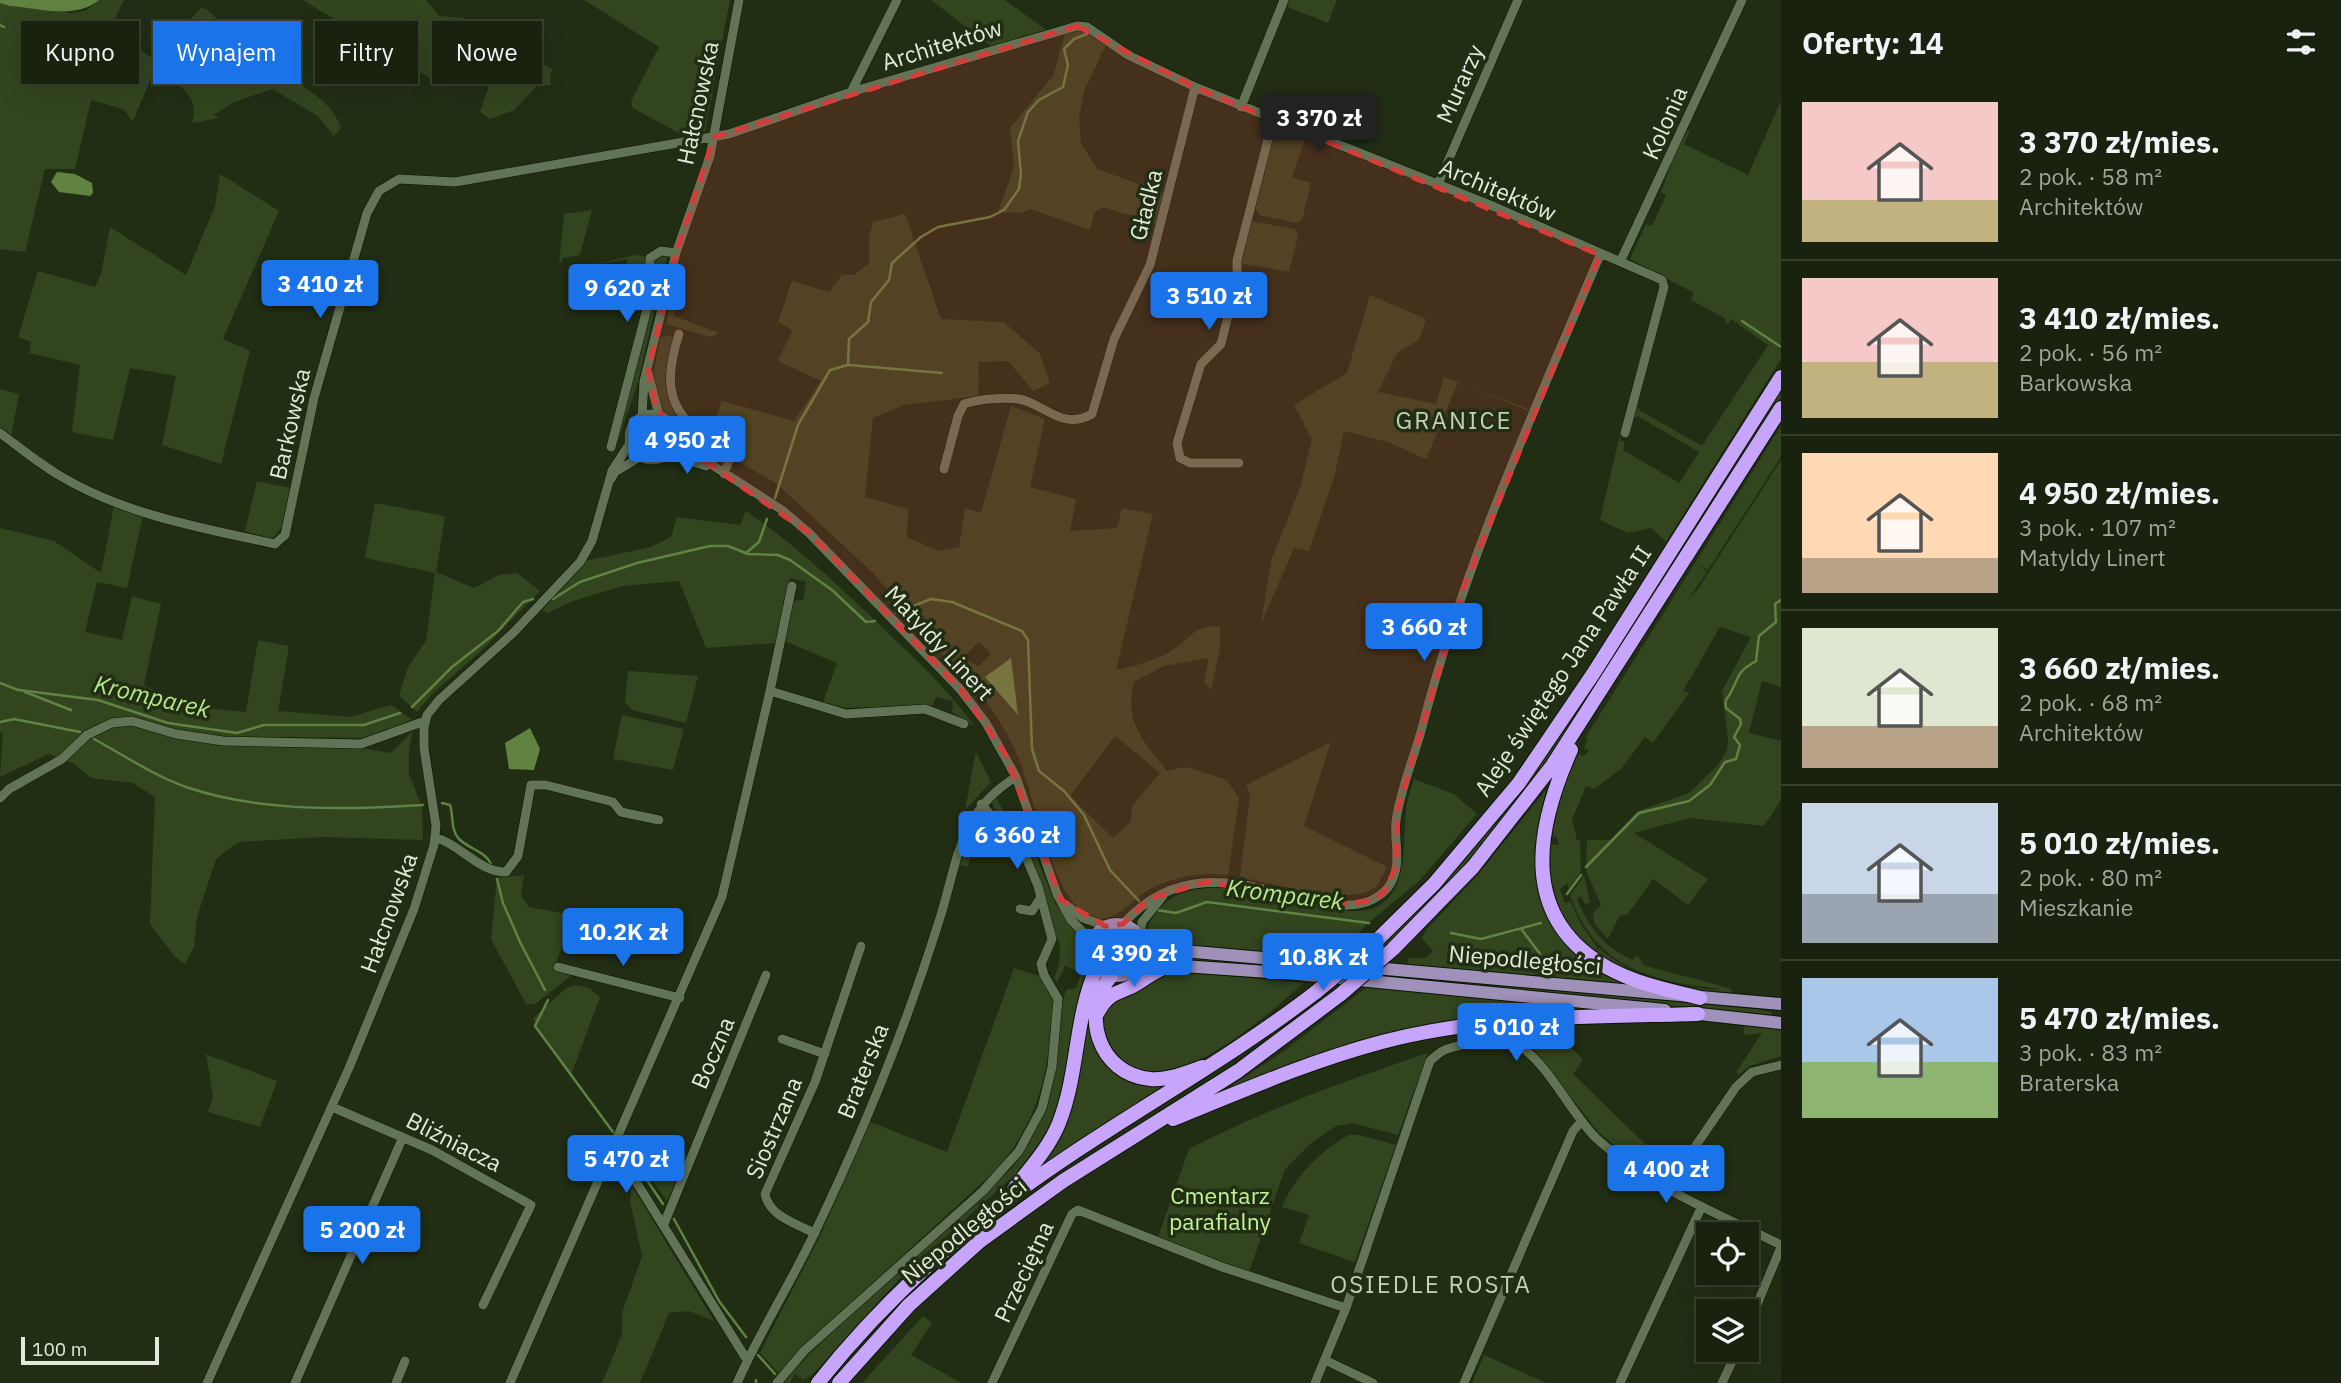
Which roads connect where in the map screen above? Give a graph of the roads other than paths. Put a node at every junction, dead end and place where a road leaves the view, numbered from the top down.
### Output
1 (739, 0) edge
2 (897, 0) edge
3 (1284, 0) edge
4 (1518, 0) edge
5 (1742, 0) edge
6 (1195, 87) junction
7 (851, 92) junction
8 (1241, 107) junction
9 (1273, 120) junction
10 (714, 136) junction
11 (1438, 184) junction
12 (676, 253) junction
13 (1600, 255) junction
14 (1621, 260) junction
15 (679, 334) dead end
16 (648, 370) junction
17 (1781, 377) edge
18 (1781, 408) edge
19 (659, 415) junction
20 (642, 417) junction
21 (0, 433) edge
22 (1625, 433) dead end
23 (675, 441) junction
24 (630, 443) junction
25 (611, 447) dead end
26 (668, 454) junction
27 (640, 457) junction
28 (1239, 463) dead end
29 (715, 469) junction
30 (944, 470) dead end
31 (724, 474) junction
32 (605, 489) junction
33 (792, 586) dead end
34 (770, 691) junction
35 (1593, 704) junction
36 (425, 721) junction
37 (964, 724) dead end
38 (1016, 776) junction
39 (0, 799) edge
40 (981, 804) junction
41 (659, 820) dead end
42 (1000, 824) junction
43 (435, 837) junction
44 (1006, 840) dead end
45 (1166, 892) junction
46 (1041, 897) junction
47 (1061, 900) junction
48 (1020, 909) dead end
49 (1123, 925) junction
50 (1105, 926) junction
51 (1141, 939) junction
52 (1092, 941) junction
53 (861, 946) dead end
54 (1140, 963) junction
55 (1173, 964) junction
56 (558, 967) dead end
57 (1097, 967) junction
58 (766, 975) dead end
59 (1111, 976) junction
60 (680, 998) junction
61 (1700, 998) junction
62 (1781, 1004) edge
63 (1698, 1014) junction
64 (1095, 1016) junction
65 (1781, 1023) edge
66 (782, 1039) dead end
67 (825, 1054) junction
68 (1221, 1062) junction
69 (1780, 1064) edge
70 (331, 1107) junction
71 (1581, 1122) junction
72 (1136, 1134) junction
73 (403, 1137) junction
74 (615, 1148) junction
75 (1667, 1189) junction
76 (1005, 1202) junction
77 (1701, 1208) junction
78 (663, 1224) junction
79 (815, 1233) junction
80 (1781, 1246) edge
81 (1759, 1299) edge
82 (483, 1306) dead end
83 (1346, 1308) junction
84 (747, 1360) junction
85 (1327, 1361) junction
86 (405, 1362) dead end
87 (1732, 1362) edge
88 (207, 1383) edge
89 (295, 1383) edge
90 (396, 1383) edge
91 (510, 1383) edge
92 (737, 1383) edge
93 (777, 1383) edge
94 (818, 1383) edge
95 (839, 1383) edge
96 (992, 1383) edge
97 (1315, 1383) edge
98 (1373, 1383) edge
99 (1464, 1383) edge
100 (1620, 1383) edge
101 (1722, 1383) edge

1 - 10 street, Hałcnowska
2 - 7 street
3 - 8 street
4 - 11 street, Murarzy
5 - 14 street, Kolonia
6 - 7 street, Architektów
6 - 8 street, Architektów
6 - 30 street, Gładka
7 - 10 street, Architektów
8 - 9 street, Architektów
9 - 11 street, Architektów
9 - 28 street
10 - 12 street, Hałcnowska
10 - 21 street, Barkowska
11 - 13 street, Architektów
12 - 16 street, Hałcnowska
12 - 25 street
13 - 14 street, Architektów
13 - 45 street
14 - 22 street, Architektów
15 - 31 street
16 - 19 street, Hałcnowska
16 - 20 street, Hałcnowska
17 - 68 highway, Aleje świętego Jana Pawła II, bridge
18 - 35 highway, Aleje świętego Jana Pawła II
19 - 20 street
19 - 23 street
20 - 24 street
23 - 26 street
23 - 29 street, Matyldy Linert
24 - 27 street
24 - 32 street
26 - 27 street
26 - 29 street, Matyldy Linert
27 - 32 street
29 - 31 street, Matyldy Linert
31 - 38 street, Matyldy Linert
32 - 36 street
33 - 34 street
34 - 37 street
34 - 60 street
35 - 61 highway
35 - 72 highway, Aleje świętego Jana Pawła II, bridge
36 - 39 street
36 - 43 street, Hałcnowska
38 - 40 street, Braterska
38 - 47 street, Matyldy Linert
40 - 42 street
40 - 79 street, Braterska
41 - 43 street
42 - 44 street
42 - 46 street
43 - 70 street, Hałcnowska
45 - 49 street
45 - 51 street
46 - 48 street
46 - 93 street
47 - 50 street
47 - 52 street, Matyldy Linert
49 - 50 main road
49 - 51 main road
50 - 52 main road
51 - 54 main road
51 - 61 main road, Niepodległości
52 - 57 main road
53 - 67 street, Siostrzana
54 - 55 main road, Niepodległości
54 - 59 main road
55 - 63 main road, Niepodległości
55 - 64 highway
56 - 60 street
57 - 59 main road
57 - 76 highway
58 - 78 street, Boczna
59 - 64 highway
60 - 74 street
61 - 62 main road, Niepodległości
63 - 65 main road, Niepodległości
63 - 72 highway
64 - 68 highway
66 - 67 street, Siostrzana
67 - 79 street, Siostrzana
68 - 76 highway, Aleje świętego Jana Pawła II
69 - 75 street
70 - 73 street, Bliźniacza
70 - 88 street, Hałcnowska
71 - 75 street
71 - 83 street
71 - 99 street
72 - 95 highway, Niepodległości
73 - 82 street, Bliźniacza
73 - 89 street
74 - 78 street
74 - 91 street
75 - 77 street
76 - 94 highway, Niepodległości
77 - 80 street
77 - 100 street
78 - 84 street
79 - 84 street, Braterska
80 - 81 street
83 - 85 street
83 - 96 street, Przeciętna
84 - 92 street, Braterska
85 - 97 street
85 - 98 street
86 - 90 street
87 - 101 street

